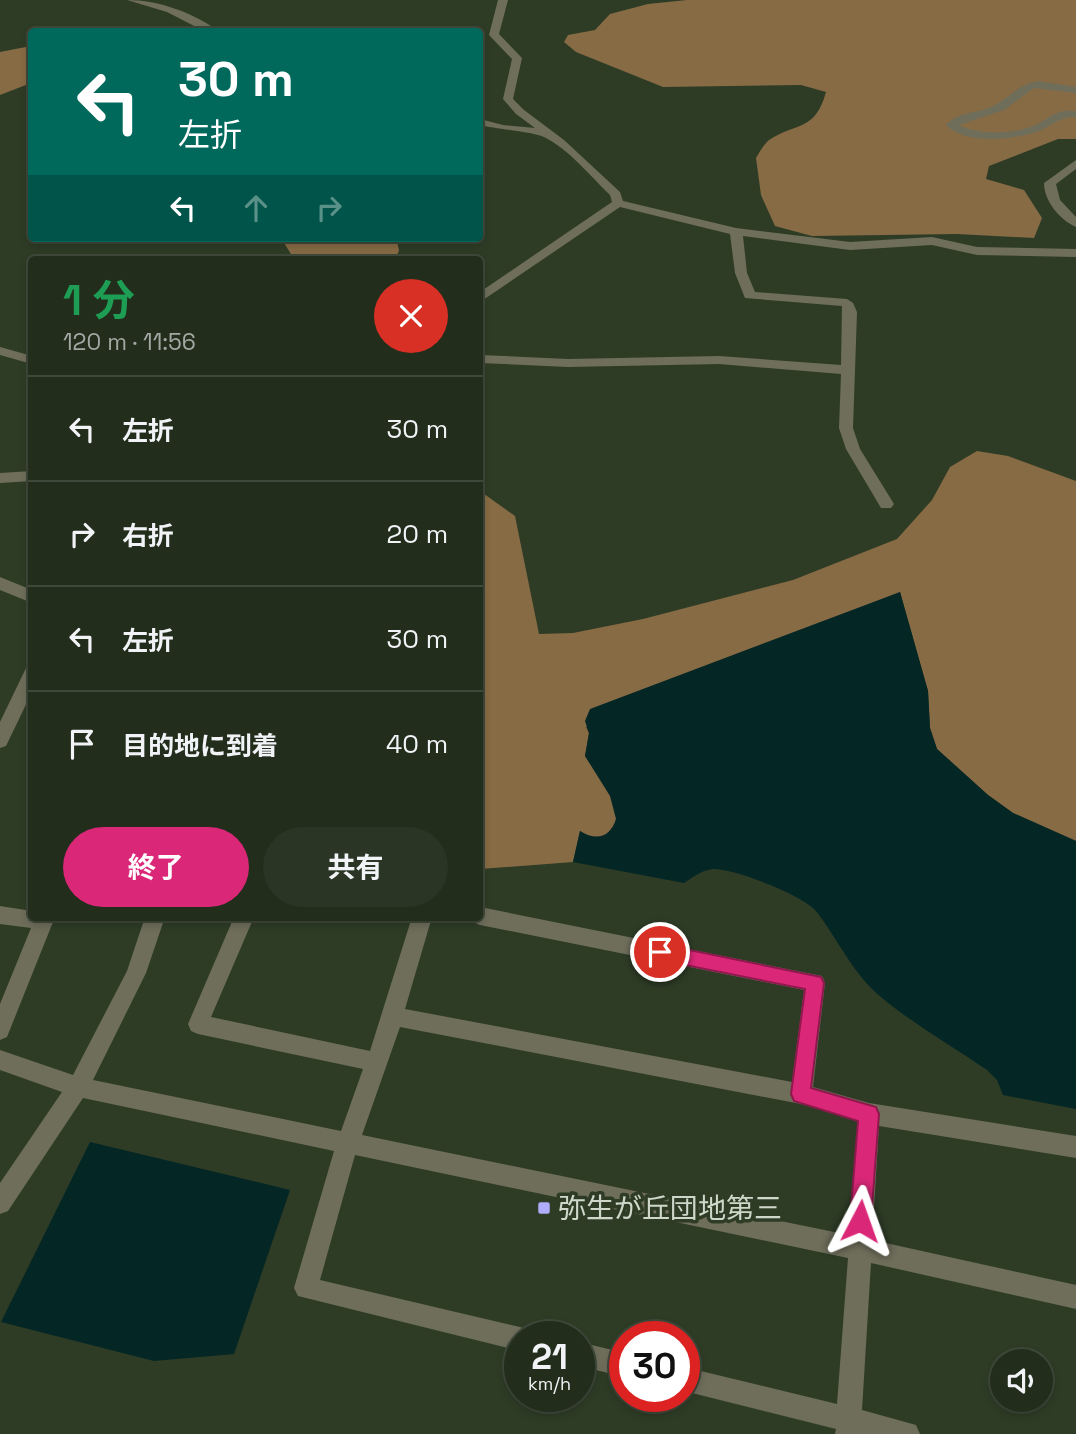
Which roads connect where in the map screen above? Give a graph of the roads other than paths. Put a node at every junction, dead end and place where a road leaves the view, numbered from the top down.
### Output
1 (132, 0) edge
2 (503, 0) edge
3 (207, 28) edge
4 (1076, 90) edge
5 (1076, 114) edge
6 (483, 123) edge
7 (545, 132) junction
8 (1076, 163) edge
9 (618, 203) junction
10 (1076, 223) edge
11 (736, 232) junction
12 (1076, 253) edge
13 (483, 296) edge
14 (0, 351) edge
15 (28, 359) edge
16 (483, 359) edge
17 (846, 370) junction
18 (28, 476) edge
19 (0, 478) edge
20 (886, 504) dead end
21 (0, 583) edge
22 (28, 595) edge
23 (28, 682) edge
24 (0, 741) edge
25 (0, 915) edge
26 (483, 917) edge
27 (28, 918) edge
28 (43, 921) edge
29 (154, 921) edge
30 (242, 921) edge
31 (421, 921) edge
32 (393, 1016) junction
33 (0, 1030) edge
34 (0, 1060) edge
35 (376, 1062) junction
36 (78, 1087) junction
37 (801, 1094) junction
38 (869, 1114) junction
39 (348, 1142) junction
40 (1076, 1147) edge
41 (0, 1203) edge
42 (858, 1248) junction
43 (1076, 1297) edge
44 (504, 1335) edge
45 (700, 1384) edge
46 (848, 1426) edge
47 (907, 1434) edge

1 - 3 street
2 - 7 street
4 - 5 street
6 - 7 street
7 - 9 street
8 - 10 street
9 - 11 street
9 - 13 street
11 - 12 street
11 - 17 street
14 - 15 street
16 - 17 street
17 - 20 street
18 - 19 street
21 - 22 street
23 - 24 street
25 - 27 street
26 - 37 street
28 - 33 street
29 - 36 street
30 - 35 street
31 - 32 street
32 - 35 street
32 - 37 street
34 - 36 street
35 - 39 street
36 - 39 street
36 - 41 street
37 - 38 street
38 - 40 street
38 - 42 street
39 - 42 street
39 - 44 street
42 - 43 street
42 - 46 street
45 - 46 street
46 - 47 street

